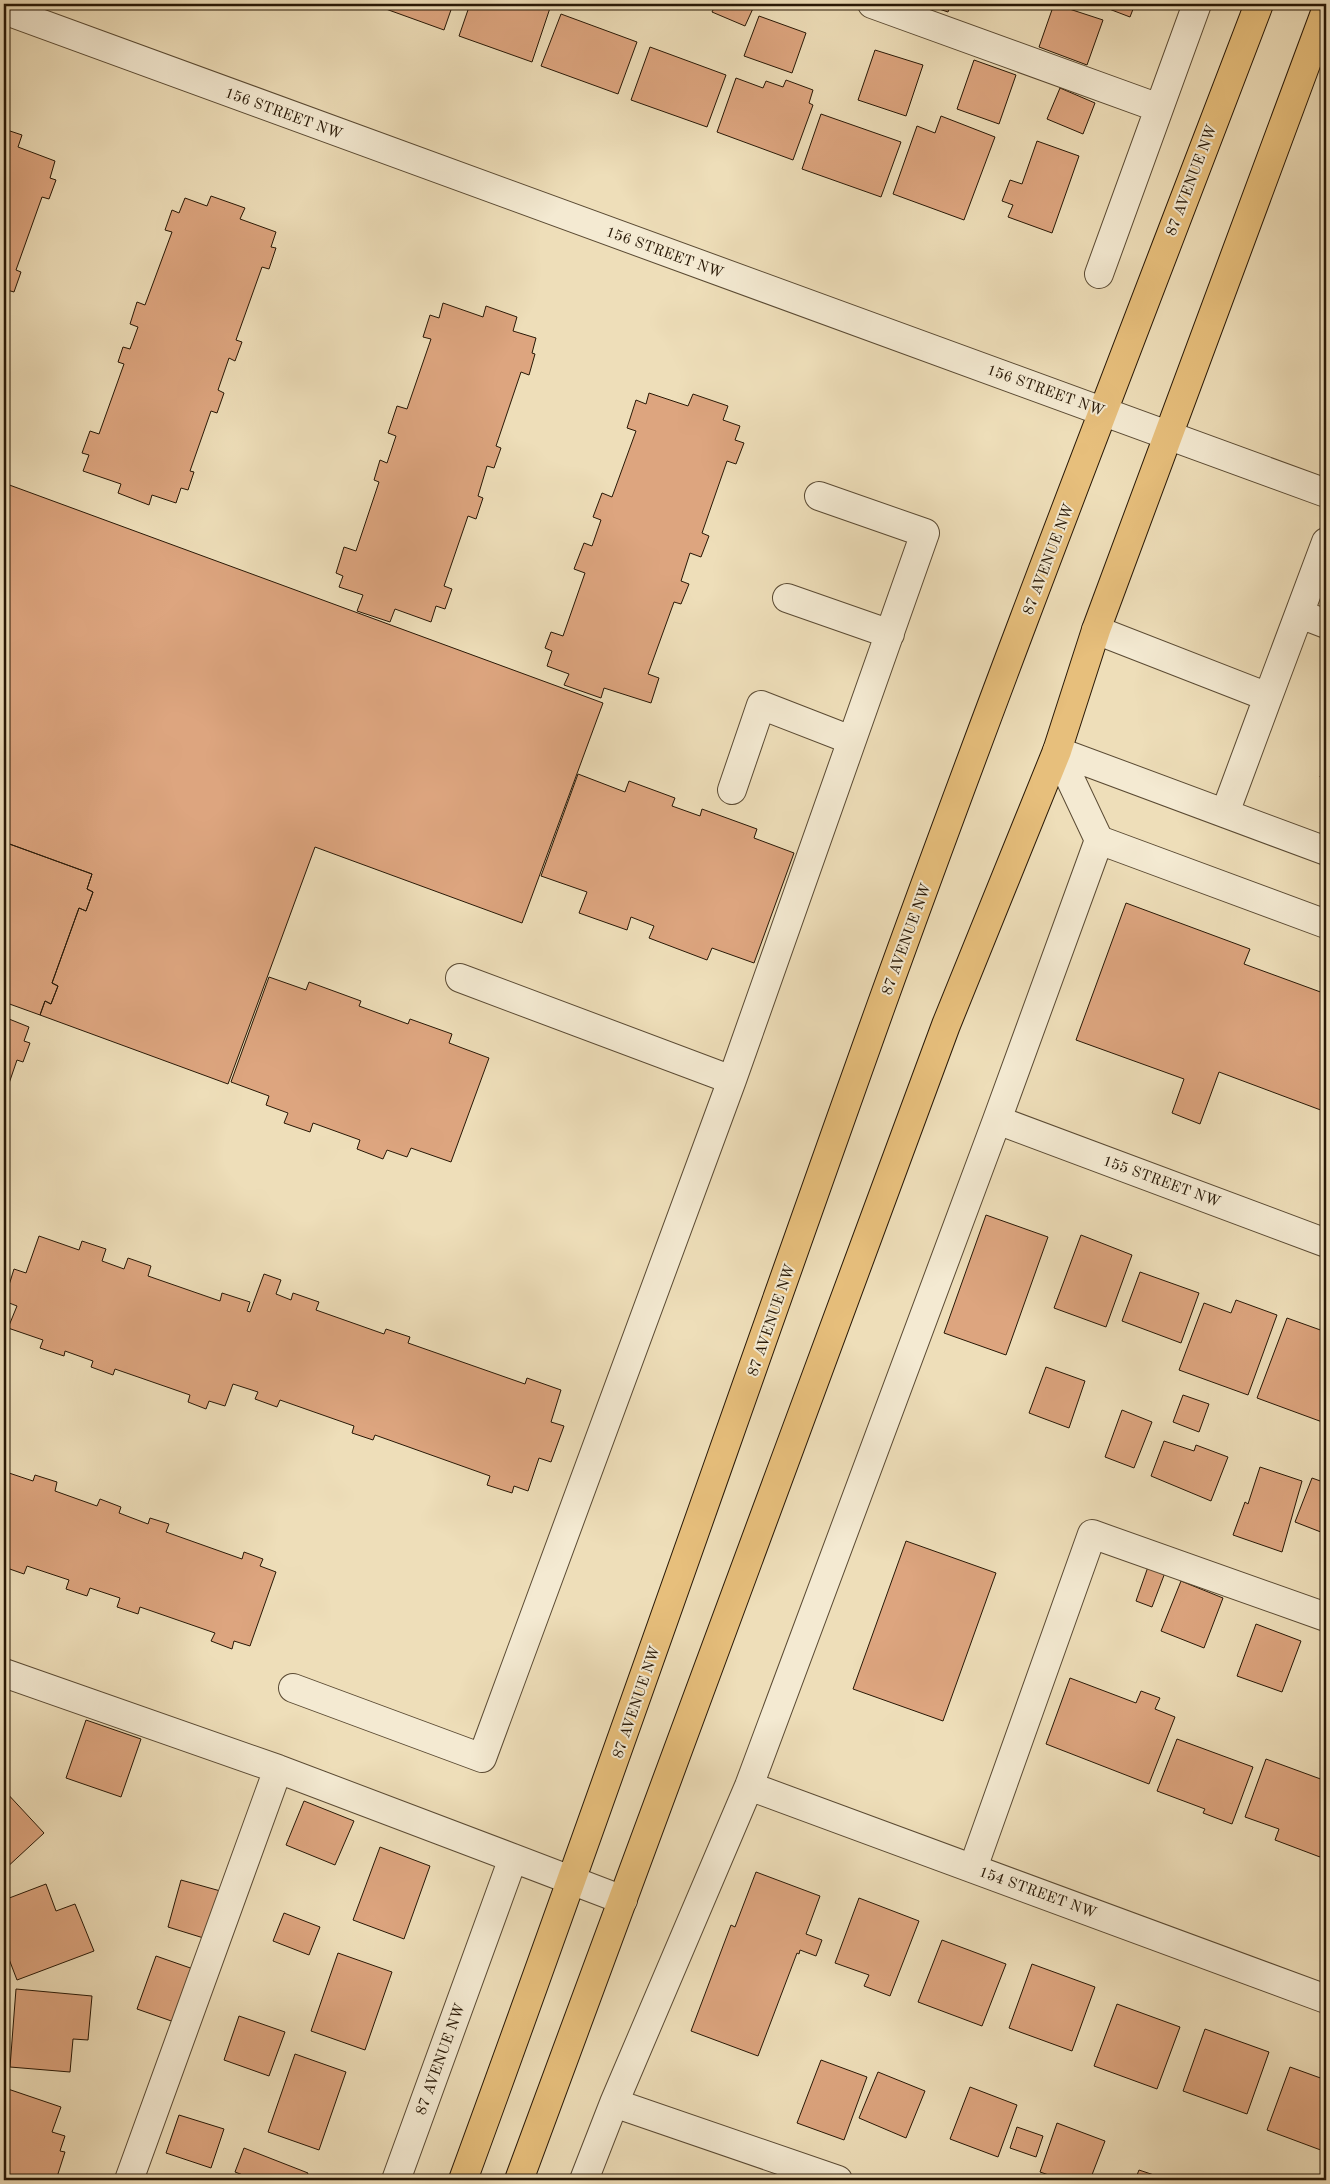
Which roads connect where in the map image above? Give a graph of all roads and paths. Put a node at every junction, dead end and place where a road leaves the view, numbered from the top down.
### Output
1 (872, 4) edge
2 (1197, 4) edge
3 (1259, 4) edge
4 (4, 10) edge
5 (1326, 10) edge
6 (1160, 108) junction
7 (1099, 274) dead end
8 (1104, 411) junction
9 (1168, 434) junction
10 (1326, 494) edge
11 (819, 496) dead end
12 (1326, 542) edge
13 (787, 598) dead end
14 (1300, 614) junction
15 (1326, 624) edge
16 (1096, 630) junction
17 (890, 634) junction
18 (1268, 697) junction
19 (852, 740) junction
20 (1057, 751) junction
21 (732, 790) dead end
22 (1225, 813) junction
23 (1099, 840) junction
24 (1326, 851) edge
25 (1326, 924) edge
26 (460, 978) dead end
27 (732, 1080) junction
28 (997, 1120) junction
29 (1326, 1243) edge
30 (1326, 1617) edge
31 (4, 1673) edge
32 (293, 1688) dead end
33 (278, 1769) junction
34 (749, 1786) junction
35 (513, 1858) junction
36 (973, 1868) junction
37 (573, 1881) junction
38 (623, 1900) junction
39 (1326, 1999) edge
40 (614, 2104) junction
41 (129, 2180) edge
42 (396, 2180) edge
43 (463, 2180) edge
44 (519, 2180) edge
45 (584, 2180) edge
46 (838, 2180) edge

1 - 6 street
2 - 6 street
3 - 8 main road, 87 AVENUE NW
4 - 8 street, 156 STREET NW
5 - 9 main road
6 - 7 street
8 - 9 street, 156 STREET NW
8 - 37 main road, 87 AVENUE NW
9 - 10 street, 156 STREET NW
9 - 16 main road
11 - 17 street
12 - 14 street
13 - 17 street
14 - 15 street
14 - 18 street
16 - 18 street
16 - 20 main road
17 - 19 street
18 - 22 street
19 - 21 street
19 - 27 street
20 - 22 street
20 - 23 street
20 - 38 main road
22 - 24 street
23 - 25 street
23 - 28 street
26 - 27 street
27 - 32 street
28 - 29 street, 155 STREET NW
28 - 34 street
30 - 36 street
31 - 33 street
33 - 35 street
33 - 41 street
34 - 36 street, 154 STREET NW
34 - 40 street
35 - 37 street
35 - 42 street, 87 AVENUE NW
36 - 39 street, 154 STREET NW
37 - 38 street
37 - 43 main road, 87 AVENUE NW
38 - 44 main road
40 - 45 street
40 - 46 street

